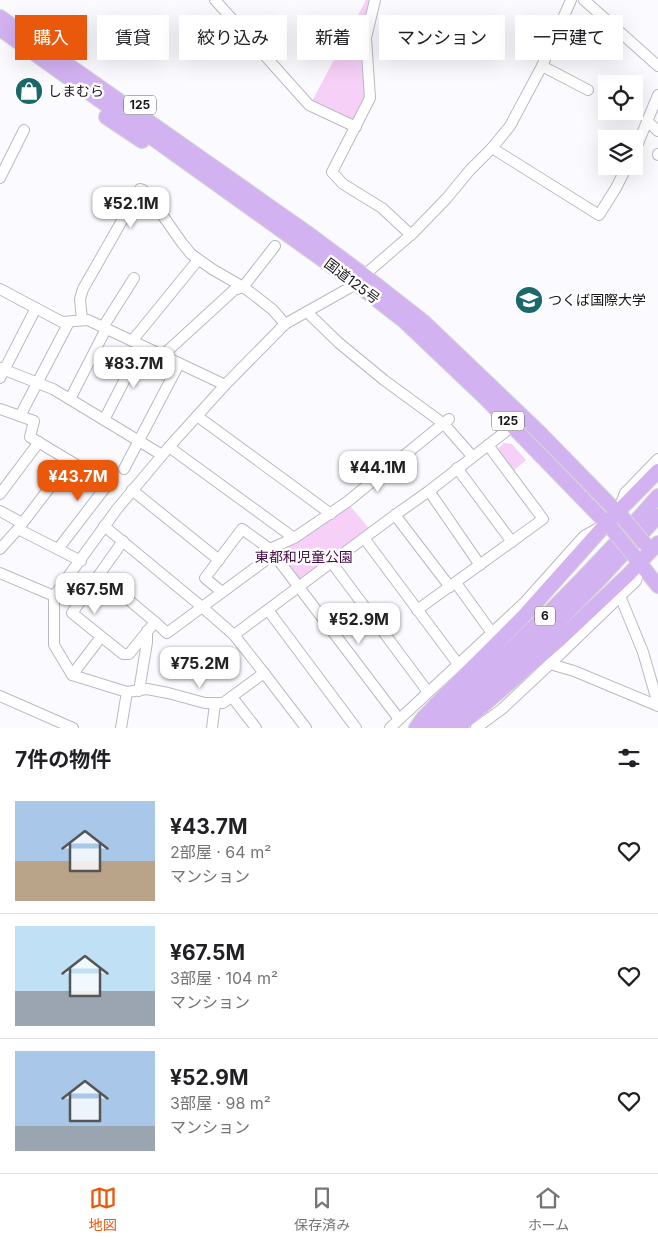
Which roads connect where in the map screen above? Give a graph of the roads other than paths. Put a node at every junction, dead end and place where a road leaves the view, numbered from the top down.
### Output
1 (215, 0) edge
2 (375, 0) edge
3 (571, 0) edge
4 (584, 0) edge
5 (0, 7) edge
6 (0, 17) edge
7 (0, 29) edge
8 (15, 32) edge
9 (15, 36) edge
10 (0, 39) edge
11 (51, 60) edge
12 (542, 66) junction
13 (658, 66) edge
14 (588, 90) dead end
15 (658, 95) edge
16 (647, 122) junction
17 (356, 127) junction
18 (24, 130) dead end
19 (658, 131) edge
20 (643, 132) edge
21 (492, 148) junction
22 (622, 175) edge
23 (0, 178) edge
24 (268, 214) junction
25 (411, 235) junction
26 (275, 246) dead end
27 (198, 260) junction
28 (134, 278) dead end
29 (360, 279) junction
30 (243, 287) junction
31 (1, 292) edge
32 (36, 308) junction
33 (307, 312) junction
34 (82, 320) junction
35 (69, 322) junction
36 (285, 324) junction
37 (104, 328) junction
38 (132, 341) junction
39 (142, 346) junction
40 (162, 356) junction
41 (179, 364) junction
42 (1, 372) edge
43 (38, 383) junction
44 (225, 385) junction
45 (70, 399) junction
46 (0, 409) edge
47 (522, 414) junction
48 (20, 416) junction
49 (197, 416) junction
50 (104, 420) junction
51 (447, 421) junction
52 (512, 425) junction
53 (139, 441) junction
54 (39, 442) junction
55 (488, 445) junction
56 (165, 451) junction
57 (472, 456) junction
58 (658, 459) edge
59 (70, 461) junction
60 (457, 468) junction
61 (124, 469) dead end
62 (658, 471) edge
63 (132, 490) junction
64 (429, 491) junction
65 (0, 494) edge
66 (658, 496) edge
67 (0, 511) edge
68 (331, 514) junction
69 (395, 515) junction
70 (621, 515) junction
71 (658, 516) edge
72 (20, 526) junction
73 (104, 526) junction
74 (610, 526) junction
75 (294, 538) junction
76 (364, 538) junction
77 (123, 541) junction
78 (512, 542) junction
79 (0, 549) edge
80 (58, 549) junction
81 (654, 549) edge
82 (272, 551) junction
83 (219, 560) junction
84 (638, 560) junction
85 (81, 561) junction
86 (332, 563) junction
87 (480, 565) junction
88 (0, 573) edge
89 (99, 575) junction
90 (453, 585) junction
91 (658, 586) edge
92 (299, 587) junction
93 (222, 592) junction
94 (54, 596) junction
95 (620, 596) junction
96 (202, 607) junction
97 (268, 610) junction
98 (417, 610) junction
99 (155, 622) junction
100 (147, 631) junction
101 (492, 633) junction
102 (234, 635) junction
103 (101, 637) junction
104 (458, 664) junction
105 (550, 664) junction
106 (264, 673) junction
107 (72, 675) junction
108 (139, 691) junction
109 (127, 692) junction
110 (428, 692) junction
111 (0, 696) edge
112 (232, 697) junction
113 (216, 704) junction
114 (658, 705) edge
115 (399, 719) junction
116 (73, 728) edge
117 (121, 728) edge
118 (212, 728) edge
119 (256, 728) edge
120 (306, 728) edge
121 (356, 728) edge
122 (390, 728) edge
123 (416, 728) edge
124 (425, 728) edge
125 (443, 728) edge
126 (457, 728) edge
127 (476, 728) edge

1 - 17 street
2 - 17 street
3 - 12 street
4 - 13 street
5 - 24 highway, 125
6 - 8 highway, 国道125号 / 125
7 - 9 highway, 国道125号 / 125
10 - 24 highway, 125
11 - 24 highway, 国道125号 / 125
12 - 14 street
12 - 21 street
15 - 16 street
16 - 19 street
16 - 20 street
17 - 25 street
18 - 23 street
21 - 22 street
21 - 25 street
24 - 29 highway, 国道125号 / 125
25 - 29 street
26 - 30 street
27 - 30 street
27 - 34 street
27 - 38 street
28 - 37 street
29 - 33 street
29 - 47 highway, 国道125号 / 125
29 - 52 highway, 国道125号 / 125
30 - 36 street
30 - 40 street
31 - 32 street
32 - 35 street
32 - 42 street
33 - 36 street
33 - 51 street
34 - 35 street
34 - 37 street
35 - 43 street
36 - 44 street
37 - 38 street
37 - 45 street
38 - 39 street
39 - 40 street
39 - 50 street
40 - 41 street
41 - 44 street
41 - 53 street
42 - 43 street
43 - 45 street
43 - 48 street
44 - 49 street
45 - 50 street
46 - 48 street
47 - 52 street
47 - 70 highway, 国道125号 / 125
48 - 54 street
49 - 56 street
49 - 68 street
50 - 53 street
51 - 57 street
51 - 68 street
52 - 55 street
52 - 74 highway, 国道125号 / 125
53 - 56 street
53 - 61 street
54 - 59 street
54 - 65 street
55 - 57 street
55 - 78 street
56 - 63 street
56 - 75 street
57 - 60 street
58 - 70 street
59 - 72 street
59 - 80 street
60 - 64 street
60 - 78 street
62 - 70 highway
63 - 73 street
63 - 83 street
64 - 69 street
64 - 87 street
66 - 124 highway, 6
67 - 72 street
68 - 75 street
69 - 76 street
69 - 90 street
70 - 74 highway
70 - 81 highway, 国道125号 / 125, bridge
71 - 125 highway, 6
72 - 79 street
72 - 80 street
73 - 77 street
73 - 85 street
74 - 84 highway, 国道125号 / 125, bridge
74 - 101 street
74 - 123 highway
75 - 82 street
76 - 86 street
76 - 98 street
77 - 89 street
77 - 96 street
78 - 87 street
80 - 85 street
81 - 84 highway
82 - 83 street
82 - 92 street
82 - 93 street
83 - 93 street
84 - 91 highway, 国道125号 / 125
84 - 95 street
84 - 126 highway
85 - 94 street
86 - 92 street
86 - 110 street
87 - 90 street
88 - 94 street
89 - 99 street
89 - 103 street
90 - 98 street
90 - 101 street
92 - 97 street
92 - 115 street
93 - 96 street
94 - 107 street
95 - 105 street
95 - 114 street
96 - 99 street
96 - 102 street
97 - 102 street
97 - 121 street
98 - 104 street
99 - 100 street
100 - 103 street
100 - 108 street
101 - 104 street
102 - 106 street
103 - 107 street
104 - 110 street
105 - 114 street
105 - 127 street
106 - 112 street
106 - 120 street
107 - 109 street
108 - 109 street
108 - 113 street
109 - 117 street
110 - 115 street
111 - 116 street
112 - 113 street
112 - 119 street
113 - 118 street
115 - 122 street

